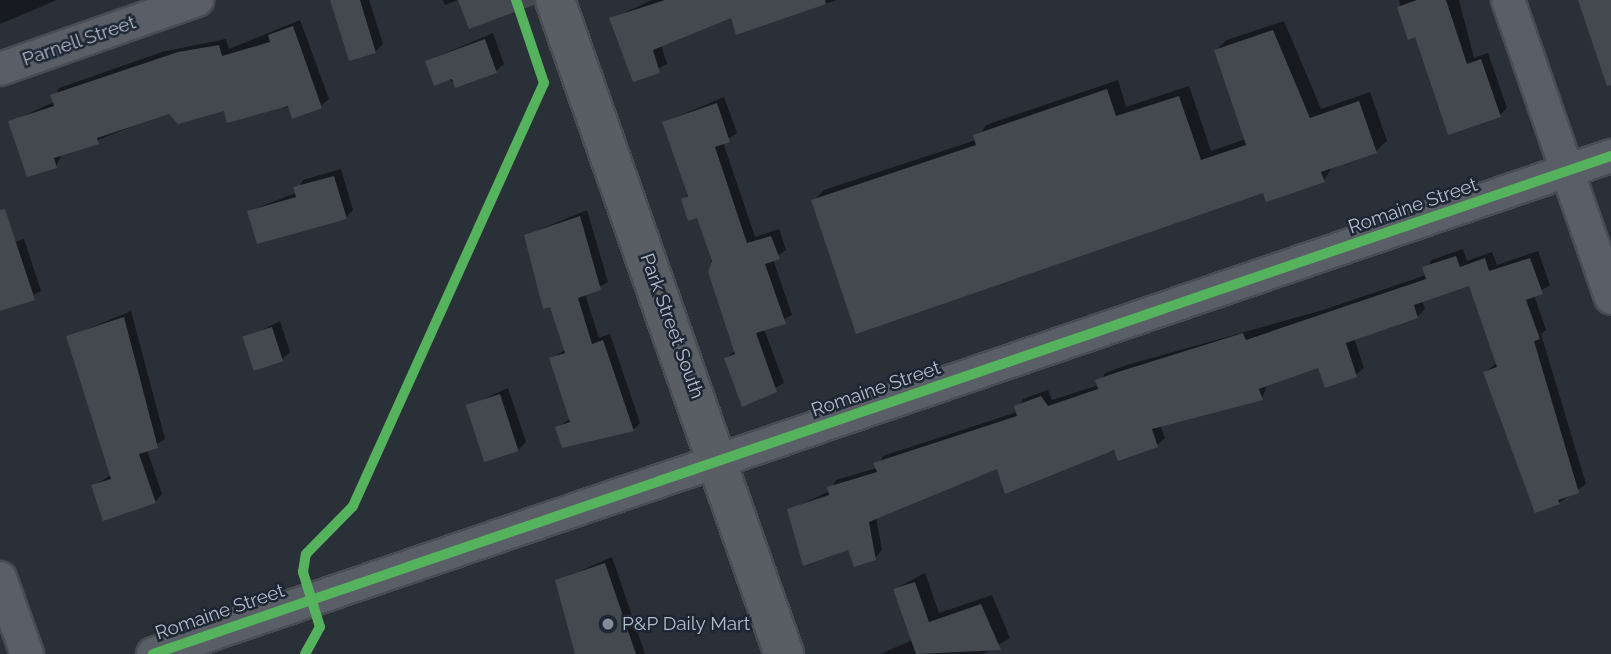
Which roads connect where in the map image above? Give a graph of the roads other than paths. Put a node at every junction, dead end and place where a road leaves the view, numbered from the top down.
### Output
1 (197, 0) edge
2 (555, 0) edge
3 (1508, 0) edge
4 (0, 69) edge
5 (1611, 156) edge
6 (1568, 172) junction
7 (1611, 298) edge
8 (720, 459) junction
9 (0, 578) edge
10 (27, 654) edge
11 (153, 654) edge
12 (785, 654) edge

1 - 4 street, Parnell Street
2 - 8 main road, Park Street South
3 - 6 street
5 - 6 street, Romaine Street
6 - 7 street
6 - 8 street, Romaine Street
8 - 11 street, Romaine Street
8 - 12 main road, Park Street South
9 - 10 street

